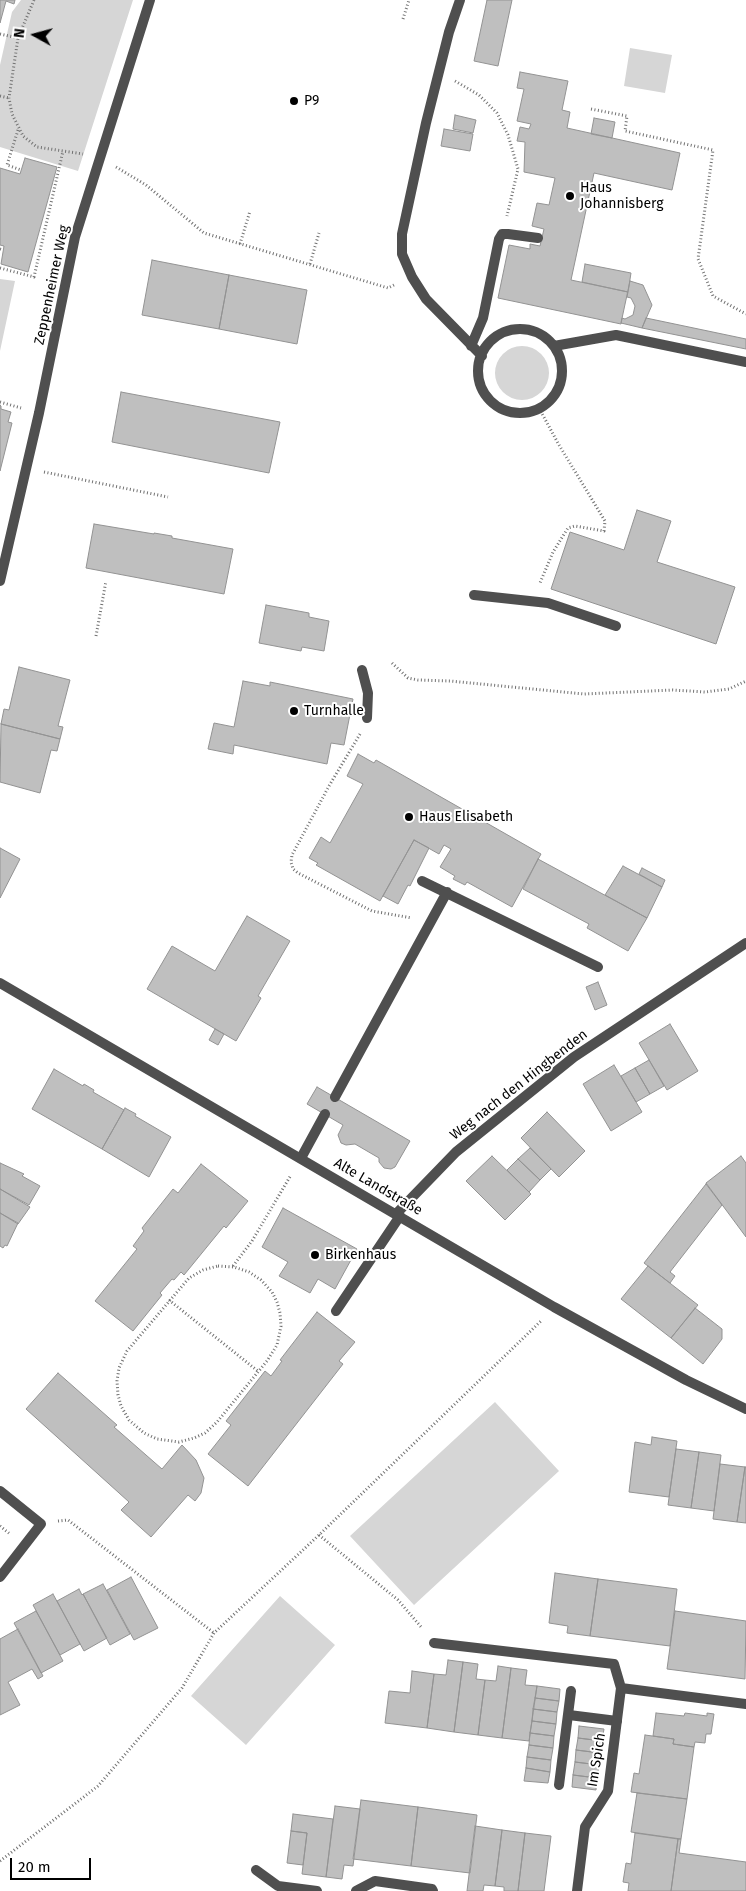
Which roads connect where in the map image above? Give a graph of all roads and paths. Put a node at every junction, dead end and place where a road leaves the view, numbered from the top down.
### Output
1 (34, 0) edge
2 (150, 0) edge
3 (409, 0) edge
4 (460, 0) edge
5 (403, 19) dead end
6 (0, 34) edge
7 (18, 38) junction
8 (438, 74) junction
9 (0, 96) edge
10 (9, 98) junction
11 (591, 109) dead end
12 (18, 129) junction
13 (63, 151) junction
14 (80, 153) dead end
15 (100, 157) junction
16 (21, 170) dead end
17 (250, 211) dead end
18 (319, 233) dead end
19 (502, 234) junction
20 (538, 238) dead end
21 (240, 244) junction
22 (310, 264) junction
23 (0, 268) edge
24 (412, 277) junction
25 (746, 314) edge
26 (470, 346) junction
27 (554, 346) junction
28 (482, 356) junction
29 (746, 362) edge
30 (0, 402) edge
31 (15, 407) dead end
32 (539, 408) junction
33 (26, 469) junction
34 (168, 497) dead end
35 (0, 581) edge
36 (106, 581) dead end
37 (474, 595) dead end
38 (532, 602) junction
39 (616, 626) dead end
40 (96, 636) dead end
41 (392, 663) dead end
42 (362, 670) dead end
43 (746, 681) edge
44 (367, 718) joint
45 (422, 881) dead end
46 (447, 892) junction
47 (428, 926) junction
48 (746, 942) edge
49 (598, 967) dead end
50 (0, 983) edge
51 (335, 1097) dead end
52 (325, 1114) dead end
53 (301, 1158) junction
54 (398, 1215) junction
55 (232, 1267) junction
56 (169, 1300) junction
57 (554, 1308) junction
58 (336, 1311) dead end
59 (259, 1372) junction
60 (746, 1409) edge
61 (0, 1491) edge
62 (41, 1524) junction
63 (318, 1535) junction
64 (0, 1576) edge
65 (214, 1633) junction
66 (434, 1642) joint
67 (621, 1688) junction
68 (572, 1691) dead end
69 (746, 1704) edge
70 (568, 1715) junction
71 (617, 1721) junction
72 (560, 1785) dead end
73 (0, 1861) edge
74 (256, 1870) dead end
75 (317, 1891) edge
76 (356, 1891) edge
77 (433, 1891) edge
78 (577, 1891) edge

1 - 7 path
2 - 15 street, Zeppenheimer Weg
3 - 5 path
4 - 8 street
6 - 7 path
7 - 10 path
8 - 19 path
8 - 24 street
9 - 10 path
10 - 12 path
11 - 25 path
12 - 13 path
12 - 16 path
13 - 14 path
13 - 23 path
15 - 21 path
15 - 33 street, Zeppenheimer Weg
17 - 21 path
18 - 22 path
19 - 20 street
19 - 26 street
21 - 22 path
22 - 24 path
24 - 26 street
26 - 28 street
27 - 28 street
27 - 29 street
27 - 32 street
28 - 32 street
30 - 31 path
32 - 38 path
33 - 34 path
33 - 35 street, Zeppenheimer Weg
36 - 40 path
37 - 38 street
38 - 39 street
41 - 43 path
42 - 44 street
44 - 47 path
45 - 46 street
46 - 47 street
46 - 49 street
47 - 51 street
48 - 54 street, Weg nach den Hingbenden
50 - 53 street, Alte Landstraße
52 - 53 street
53 - 54 street, Alte Landstraße
53 - 55 path
54 - 57 street, Alte Landstraße
54 - 58 street, Weg nach den Hingbenden
55 - 56 path
55 - 59 path
56 - 59 path
56 - 59 path
57 - 60 street, Alte Landstraße
57 - 63 path
61 - 62 street
62 - 64 street
62 - 65 path
63 - 65 path
63 - 66 path
65 - 73 path
66 - 67 street, Im Spich
67 - 69 street
67 - 71 street, Im Spich
68 - 70 street
70 - 71 street
70 - 72 street
71 - 78 street, Im Spich
74 - 75 street
76 - 77 street

